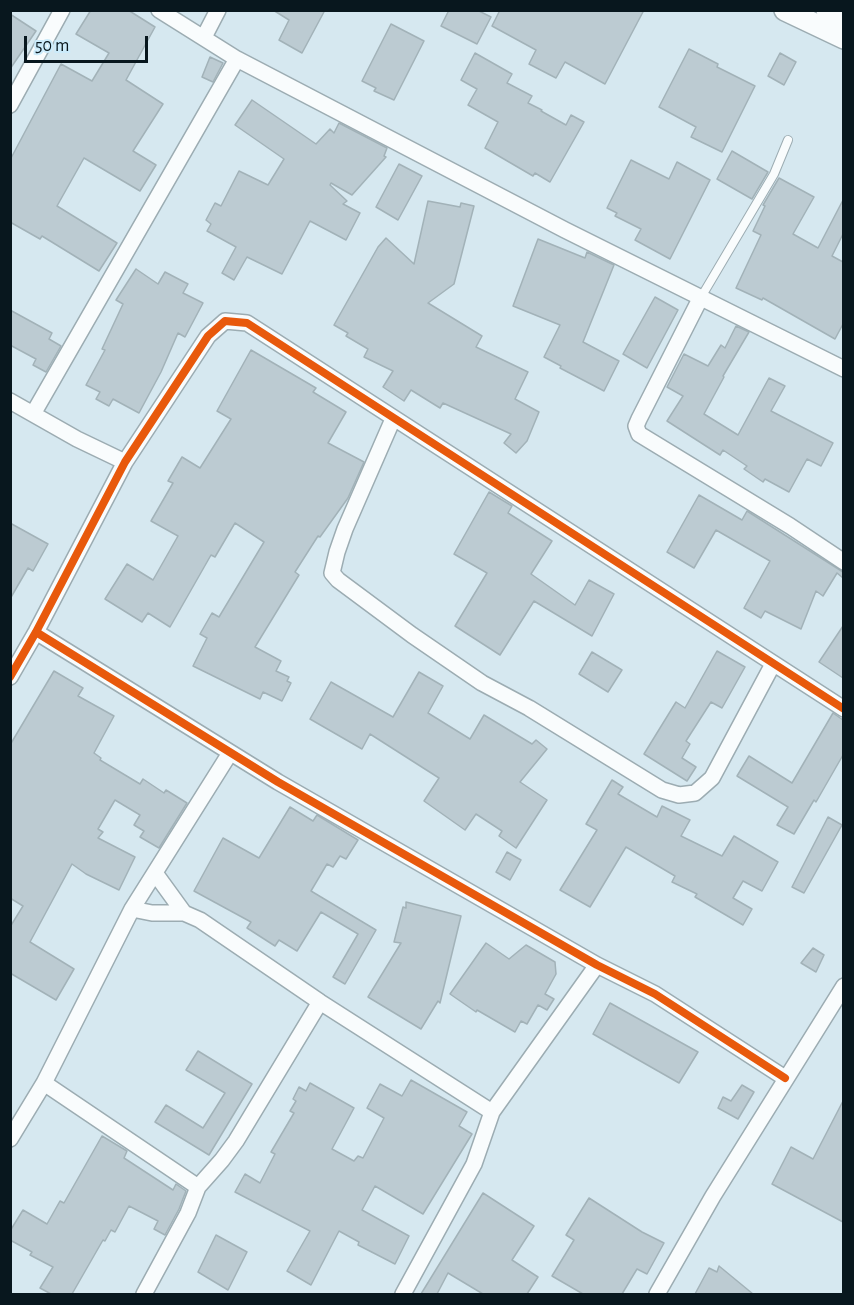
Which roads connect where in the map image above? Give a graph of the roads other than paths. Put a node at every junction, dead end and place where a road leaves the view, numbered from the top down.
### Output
1 (62, 10) edge
2 (159, 10) edge
3 (218, 10) edge
4 (785, 10) edge
5 (827, 10) edge
6 (843, 19) edge
7 (204, 37) junction
8 (843, 38) edge
9 (237, 59) junction
10 (10, 105) edge
11 (788, 140) dead end
12 (700, 299) junction
13 (843, 369) edge
14 (10, 401) edge
15 (33, 414) junction
16 (393, 419) junction
17 (124, 462) junction
18 (843, 562) edge
19 (36, 632) junction
20 (773, 664) junction
21 (10, 677) edge
22 (843, 709) edge
23 (230, 753) junction
24 (155, 873) junction
25 (132, 909) junction
26 (184, 913) junction
27 (597, 965) junction
28 (843, 986) edge
29 (320, 1002) junction
30 (785, 1078) junction
31 (44, 1083) junction
32 (492, 1112) junction
33 (10, 1139) edge
34 (198, 1187) junction
35 (144, 1294) edge
36 (403, 1294) edge
37 (657, 1294) edge

1 - 10 street
2 - 7 street
3 - 7 street
4 - 8 main road
5 - 6 main road
7 - 9 street
9 - 12 street
9 - 15 street
11 - 12 lane
12 - 13 street
12 - 18 street
14 - 15 street
15 - 17 street
16 - 17 street
16 - 20 street
16 - 20 street
17 - 19 street
19 - 21 street
19 - 23 street
20 - 22 street
23 - 24 street
23 - 27 street
24 - 25 street
24 - 26 street
25 - 26 street
25 - 31 street
26 - 29 street
27 - 30 street
27 - 32 street
28 - 30 street
29 - 32 street
29 - 34 street
30 - 37 street
31 - 33 street
31 - 34 street
32 - 36 street
34 - 35 street

